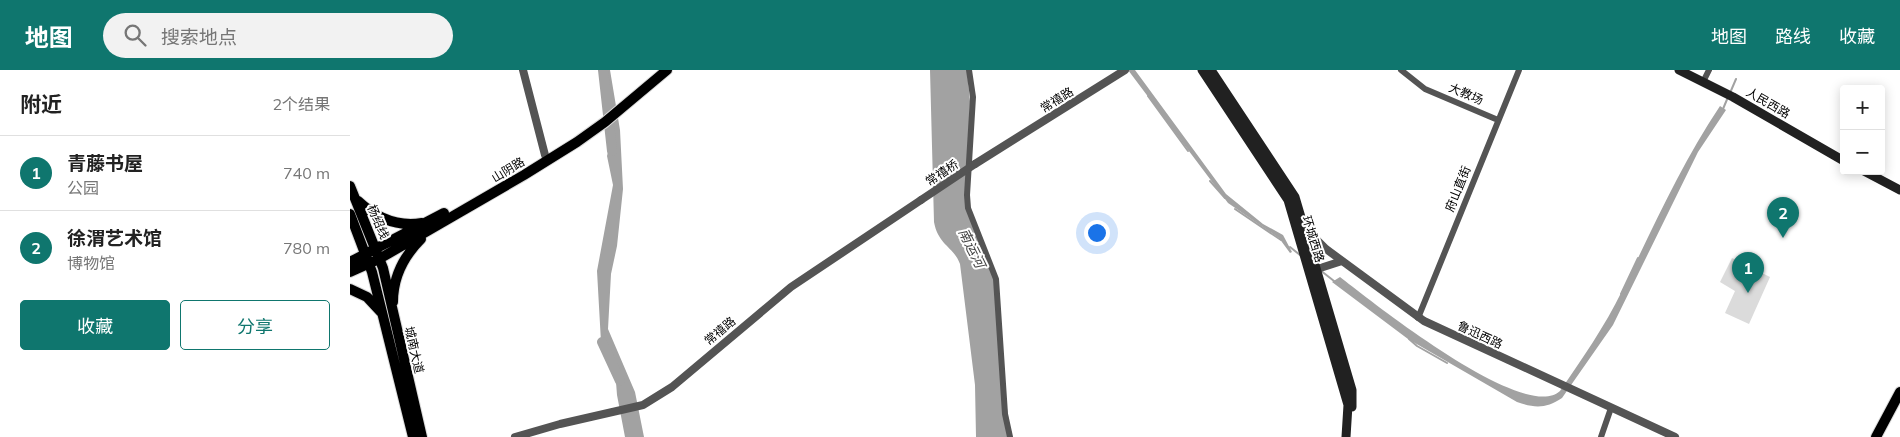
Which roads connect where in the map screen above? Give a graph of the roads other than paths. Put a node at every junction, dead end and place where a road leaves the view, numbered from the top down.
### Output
1 (523, 70) edge
2 (658, 70) edge
3 (667, 70) edge
4 (969, 70) edge
5 (1125, 70) edge
6 (1202, 70) edge
7 (1211, 70) edge
8 (1401, 70) edge
9 (1520, 70) edge
10 (1680, 70) edge
11 (1709, 70) edge
12 (1702, 82) junction
13 (609, 115) junction
14 (1498, 120) junction
15 (545, 155) junction
16 (1840, 158) edge
17 (975, 164) joint
18 (1872, 175) edge
19 (350, 186) edge
20 (1900, 190) edge
21 (355, 198) junction
22 (921, 200) joint
23 (350, 214) edge
24 (1301, 216) junction
25 (430, 225) junction
26 (379, 259) junction
27 (1342, 261) junction
28 (350, 262) edge
29 (369, 264) junction
30 (1313, 271) junction
31 (350, 272) edge
32 (1316, 281) junction
33 (350, 289) edge
34 (388, 314) junction
35 (1418, 318) junction
36 (1900, 392) edge
37 (1900, 404) edge
38 (1611, 408) junction
39 (413, 437) edge
40 (422, 437) edge
41 (515, 437) edge
42 (1010, 437) edge
43 (1346, 437) edge
44 (1352, 437) edge
45 (1601, 437) edge
46 (1675, 437) edge
47 (1876, 437) edge
48 (1882, 437) edge

1 - 15 street
2 - 13 main road, 山阴路
3 - 13 main road, 山阴路
4 - 42 street
5 - 17 street, 常禧路
6 - 30 main road, 环城西路
7 - 24 main road, 环城西路
8 - 14 street, 大教场
9 - 14 street, 府山直街
10 - 12 main road, 人民西路
11 - 12 street
12 - 16 main road, 人民西路
13 - 15 main road, 山阴路
13 - 25 main road, 山阴路
14 - 35 street, 府山直街
15 - 25 main road, 山阴路
17 - 22 street, 常禧桥, bridge
18 - 20 main road
19 - 21 main road, 杨绍线
21 - 25 main road
21 - 26 main road, 杨绍线
22 - 41 street, 常禧路
23 - 29 main road, 杨绍线
24 - 27 street, 鲁迅西路
24 - 30 main road, 环城西路
25 - 26 main road, 山阴路
25 - 34 main road
26 - 29 main road, 山阴路
26 - 34 main road, 城南大道
27 - 30 street
27 - 35 street, 鲁迅西路
28 - 29 main road, 山阴路
29 - 31 main road, 山阴路
29 - 34 main road, 城南大道
30 - 32 main road, 环城西路
32 - 43 main road, 环城西路
32 - 44 main road, 环城西路
33 - 34 main road
34 - 39 main road, 城南大道
34 - 40 main road, 城南大道
35 - 38 street, 鲁迅西路
36 - 47 main road
37 - 48 main road
38 - 45 street
38 - 46 street, 鲁迅西路

